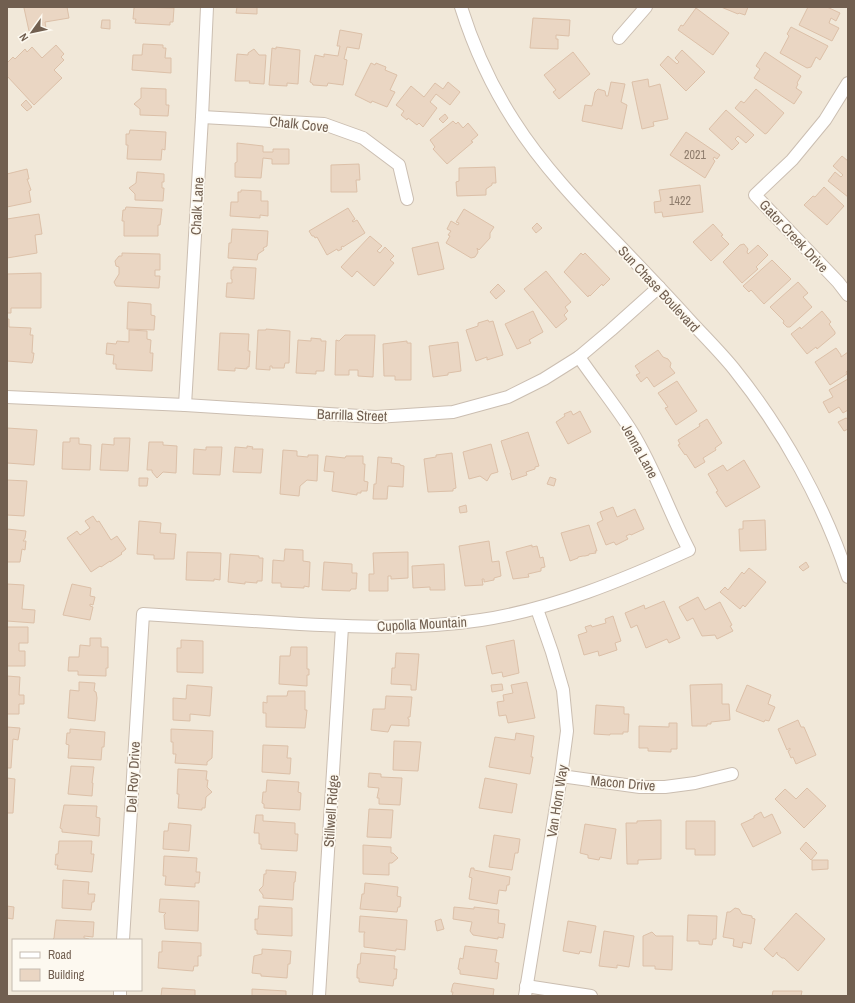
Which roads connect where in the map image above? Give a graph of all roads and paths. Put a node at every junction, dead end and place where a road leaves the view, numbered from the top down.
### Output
1 (207, 7) edge
2 (461, 7) edge
3 (646, 7) edge
4 (619, 38) dead end
5 (848, 83) edge
6 (202, 117) junction
7 (406, 199) dead end
8 (659, 287) junction
9 (848, 295) edge
10 (579, 357) junction
11 (7, 397) edge
12 (185, 405) junction
13 (689, 550) joint
14 (845, 557) edge
15 (848, 577) edge
16 (537, 609) junction
17 (143, 614) joint
18 (342, 627) junction
19 (732, 774) dead end
20 (561, 776) junction
21 (123, 939) edge
22 (526, 991) edge
23 (320, 996) edge
24 (592, 996) edge

1 - 6 street, Chalk Lane
2 - 8 street, Sun Chase Boulevard
3 - 4 street
5 - 9 street, Gator Creek Drive
6 - 7 street, Chalk Cove
6 - 12 street, Chalk Lane
8 - 10 street, Barrilla Street
8 - 14 street, Sun Chase Boulevard
10 - 12 street, Barrilla Street
10 - 13 street, Jenna Lane
11 - 12 street, Barrilla Street
13 - 16 street, Cupolla Mountain
14 - 15 street, Sun Chase Boulevard
16 - 18 street, Cupolla Mountain
16 - 20 street, Van Horn Way
17 - 18 street, Cupolla Mountain
17 - 21 street, Del Roy Drive
18 - 23 street, Stillwell Ridge
19 - 20 street, Macon Drive
20 - 22 street, Van Horn Way
22 - 24 street

